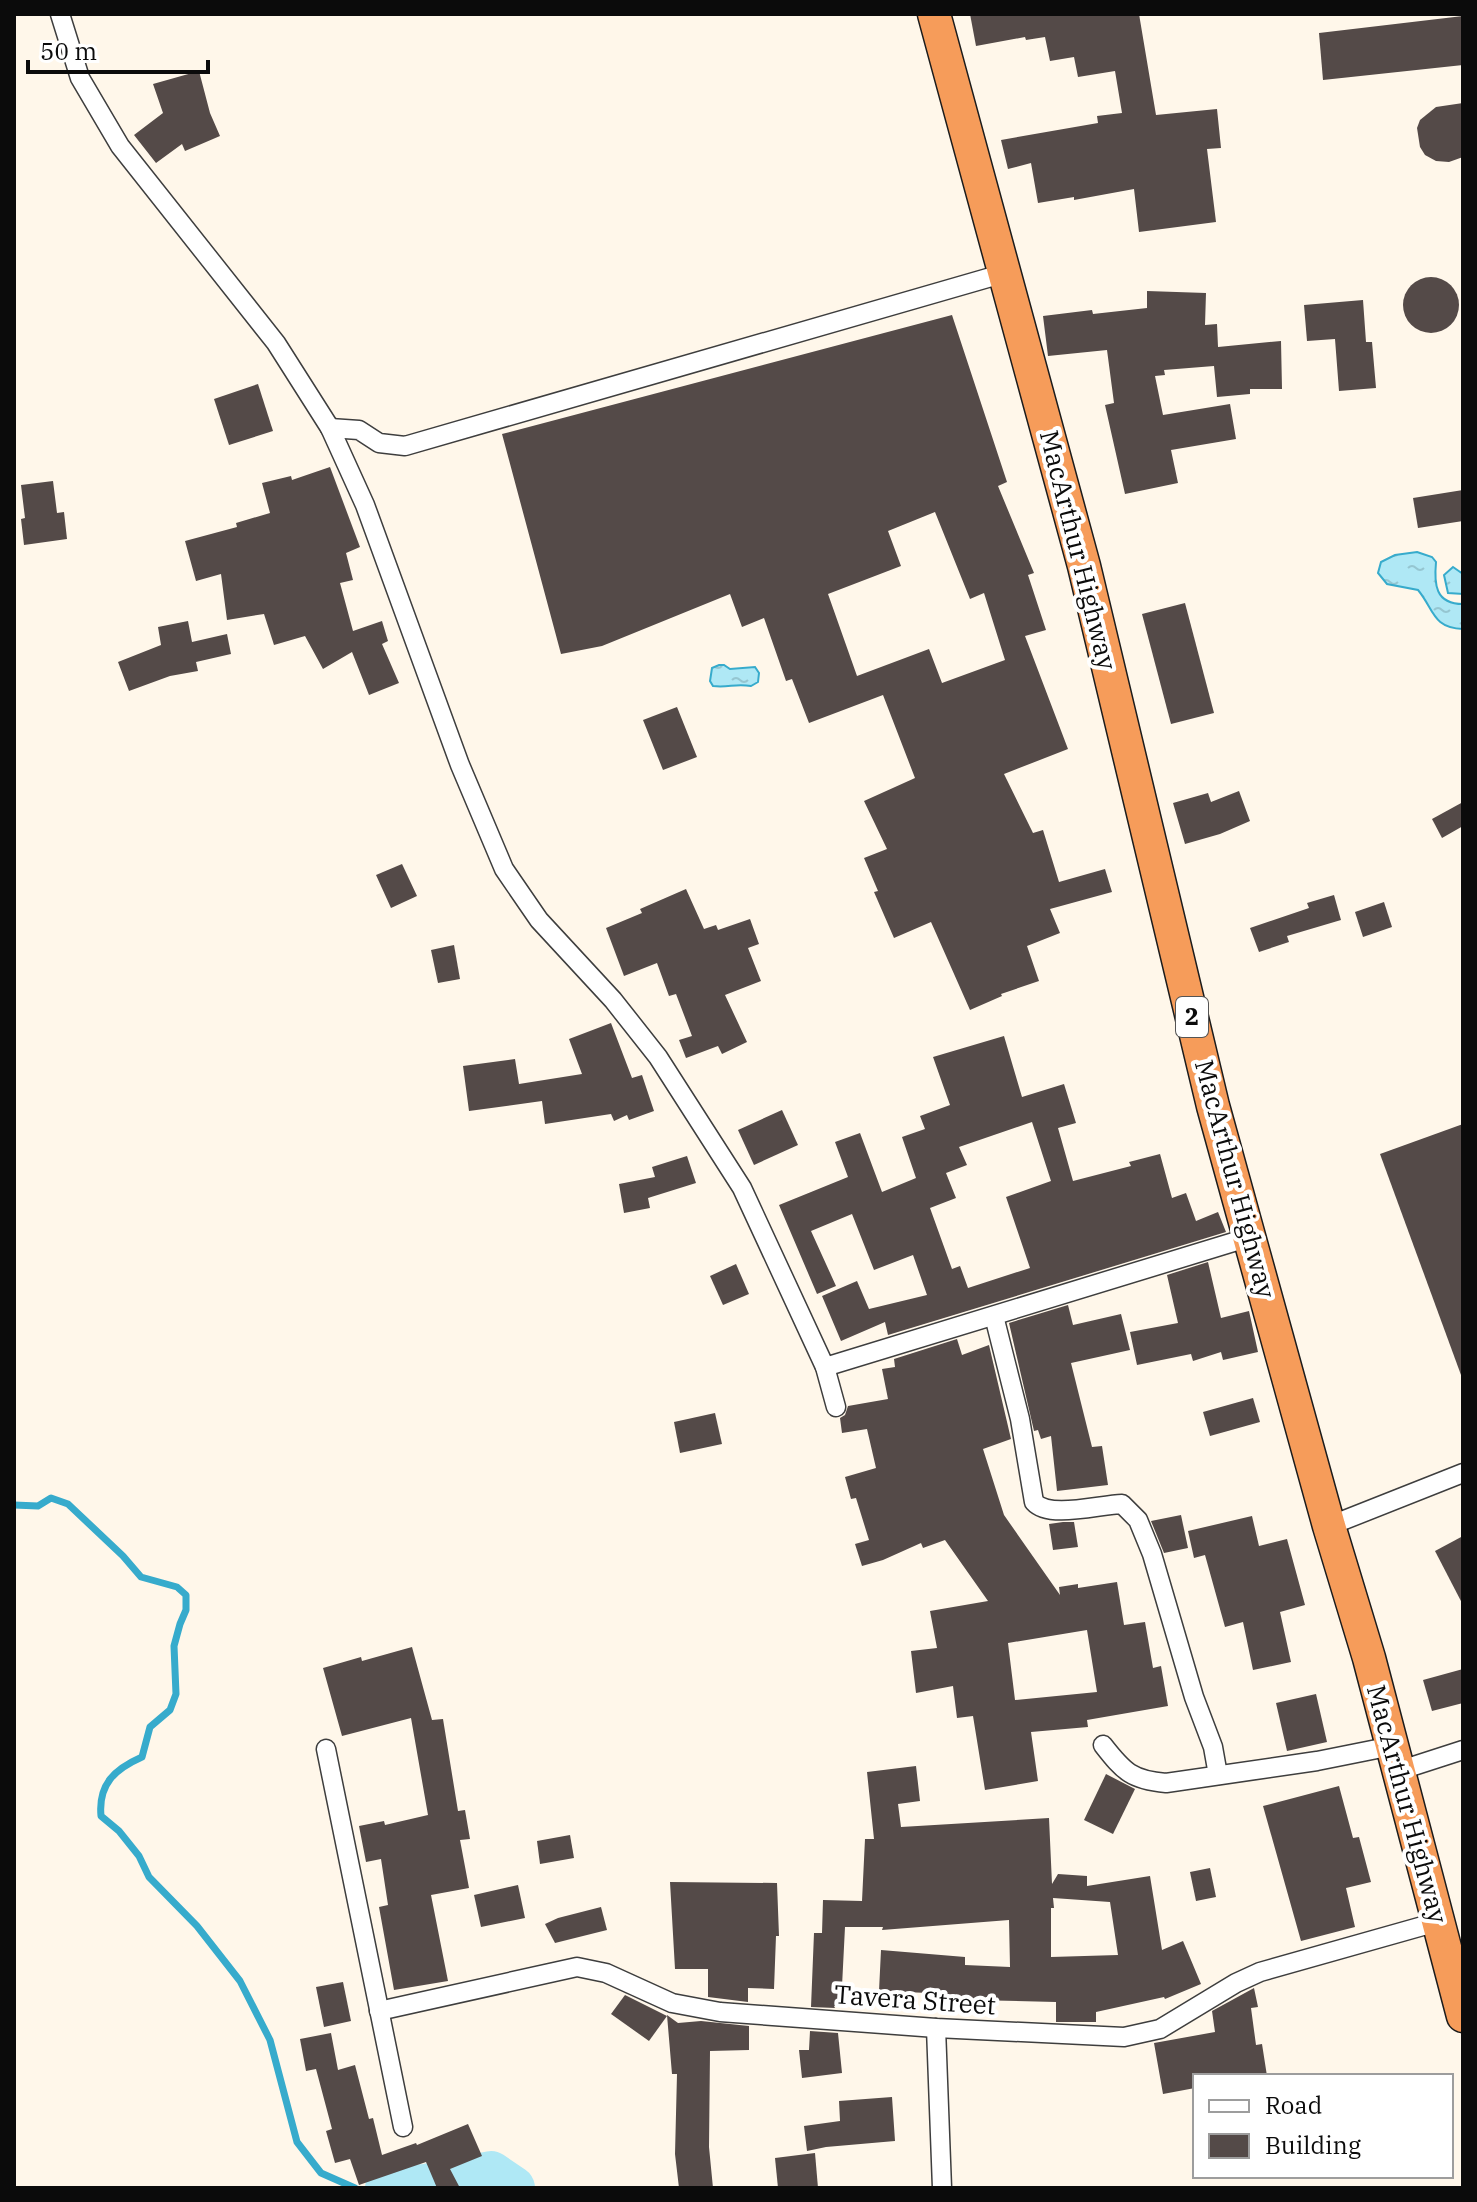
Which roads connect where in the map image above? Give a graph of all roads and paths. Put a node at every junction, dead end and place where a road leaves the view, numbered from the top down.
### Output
1 (60, 14) edge
2 (934, 14) edge
3 (1005, 273) junction
4 (330, 428) junction
5 (1250, 1237) junction
6 (994, 1316) junction
7 (825, 1367) junction
8 (836, 1407) dead end
9 (1463, 1473) edge
10 (1329, 1526) junction
11 (1103, 1745) dead end
12 (326, 1749) dead end
13 (1463, 1750) edge
14 (1395, 1758) junction
15 (1218, 1775) junction
16 (1437, 1922) junction
17 (379, 2011) junction
18 (1463, 2016) edge
19 (936, 2028) junction
20 (403, 2127) dead end
21 (942, 2188) edge

1 - 4 street
2 - 3 highway, MacArthur Highway / 2
3 - 4 street
3 - 5 highway, MacArthur Highway / 2
4 - 7 street
5 - 6 street
5 - 10 highway, MacArthur Highway / 2
6 - 7 street
6 - 15 street
7 - 8 street
9 - 10 street
10 - 14 highway, MacArthur Highway / 2
11 - 15 street
12 - 17 street
13 - 14 street
14 - 15 street
14 - 16 highway, MacArthur Highway / 2
16 - 18 highway, MacArthur Highway / 2
16 - 19 street, Tavera Street
17 - 19 street, Tavera Street
17 - 20 street
19 - 21 street

